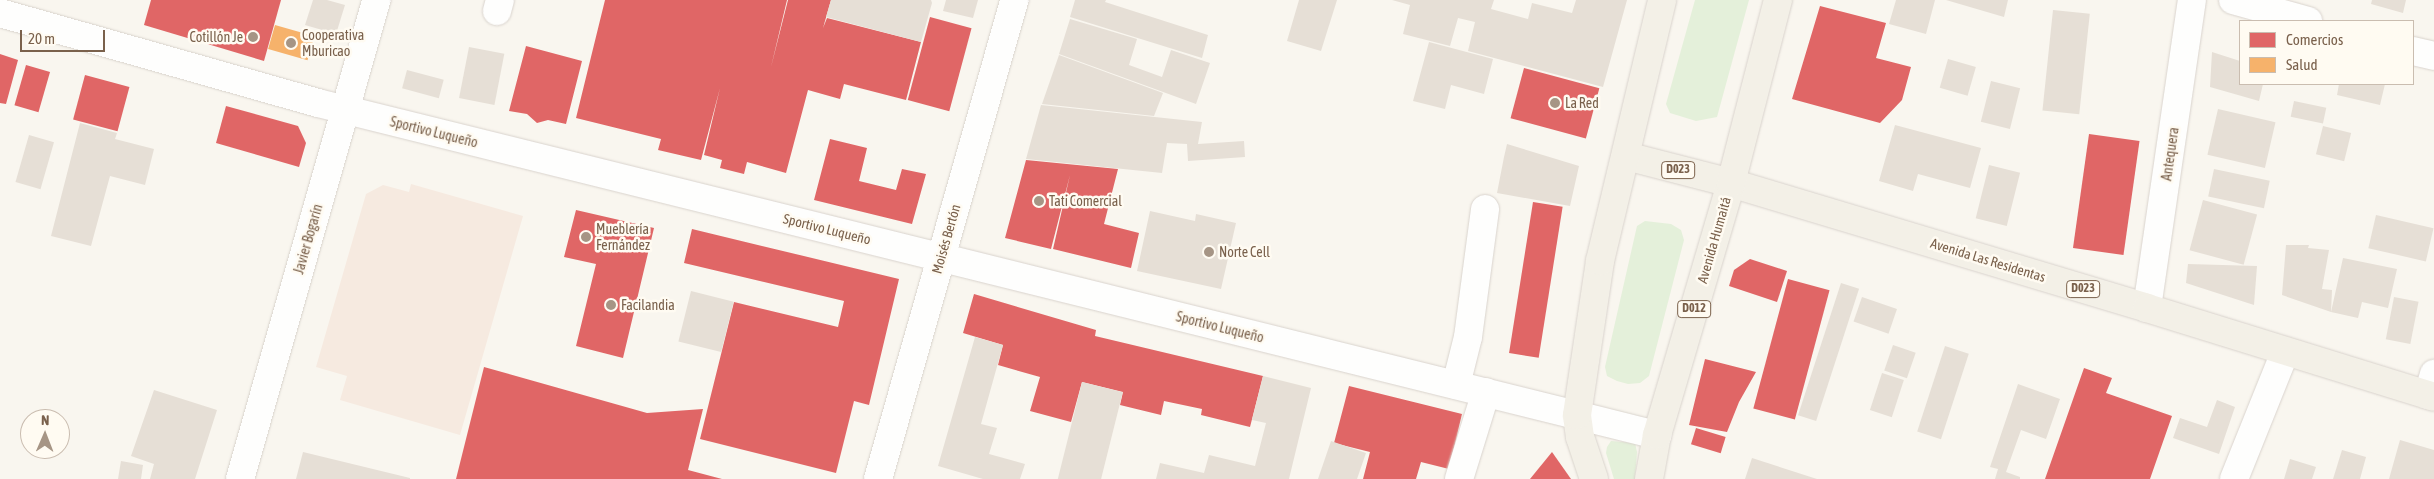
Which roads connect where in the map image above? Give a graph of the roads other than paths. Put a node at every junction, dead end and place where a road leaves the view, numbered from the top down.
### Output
1 (376, 0) edge
2 (1014, 0) edge
3 (1662, 0) edge
4 (1778, 0) edge
5 (2192, 0) edge
6 (2233, 0) edge
7 (0, 13) edge
8 (2304, 20) edge
9 (2414, 50) edge
10 (2434, 56) edge
11 (345, 110) junction
12 (1626, 156) junction
13 (1731, 183) junction
14 (1485, 208) dead end
15 (941, 258) junction
16 (2148, 308) junction
17 (2285, 352) junction
18 (1456, 385) junction
19 (2432, 389) edge
20 (1486, 392) junction
21 (1576, 415) junction
22 (1657, 434) junction
23 (240, 479) edge
24 (878, 479) edge
25 (1459, 479) edge
26 (1594, 479) edge
27 (1649, 479) edge
28 (2234, 479) edge

1 - 11 street, Javier Bogarín
2 - 15 street, Moisés Bertón
3 - 12 main road
4 - 13 main road, Avenida Humaitá / D012
5 - 16 street, Antequera
6 - 8 street
7 - 11 street, Sportivo Luqueño
9 - 10 street
11 - 15 street, Sportivo Luqueño
11 - 23 street, Javier Bogarín
12 - 13 main road, Avenida Las Residentas / D023
12 - 21 main road
13 - 16 main road, Avenida Las Residentas / D023
13 - 22 main road, Avenida Humaitá / D012
14 - 18 street
15 - 18 street, Sportivo Luqueño
15 - 24 street, Moisés Bertón
16 - 17 main road, Avenida Las Residentas / D023
17 - 19 main road, Avenida Las Residentas / D023
17 - 28 street
18 - 20 street, Sportivo Luqueño
20 - 21 street, Sportivo Luqueño
20 - 25 street
21 - 22 street, Sportivo Luqueño
21 - 26 main road
22 - 27 main road, Avenida Humaitá / D012

